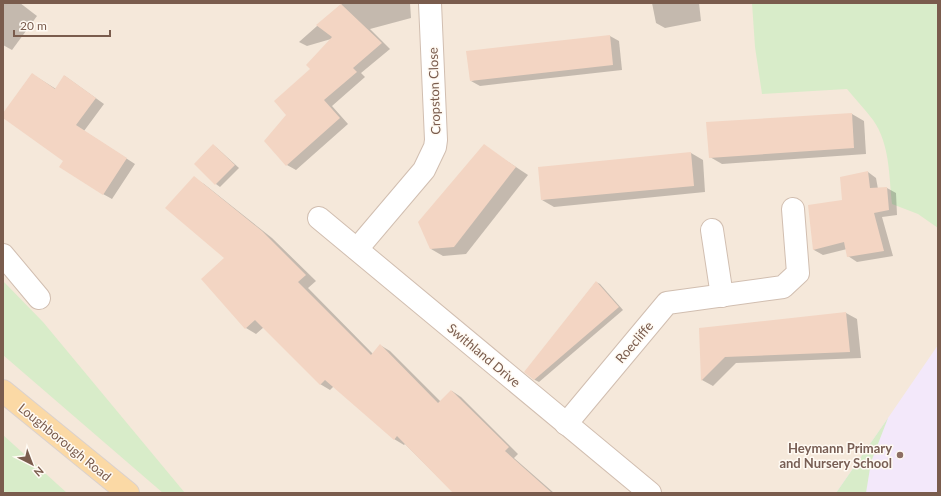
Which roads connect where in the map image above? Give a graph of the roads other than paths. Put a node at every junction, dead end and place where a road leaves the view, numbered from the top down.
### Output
1 (430, 3) edge
2 (793, 209) dead end
3 (319, 218) dead end
4 (712, 230) dead end
5 (357, 249) junction
6 (3, 255) edge
7 (722, 296) junction
8 (39, 298) dead end
9 (3, 391) edge
10 (566, 424) junction
11 (128, 493) edge
12 (650, 493) edge

1 - 5 street, Cropston Close
2 - 7 street, Roecliffe
3 - 5 street, Swithland Drive
4 - 7 street
5 - 10 street, Swithland Drive
6 - 8 street
7 - 10 street, Roecliffe
9 - 11 main road, Loughborough Road
10 - 12 street, Swithland Drive

